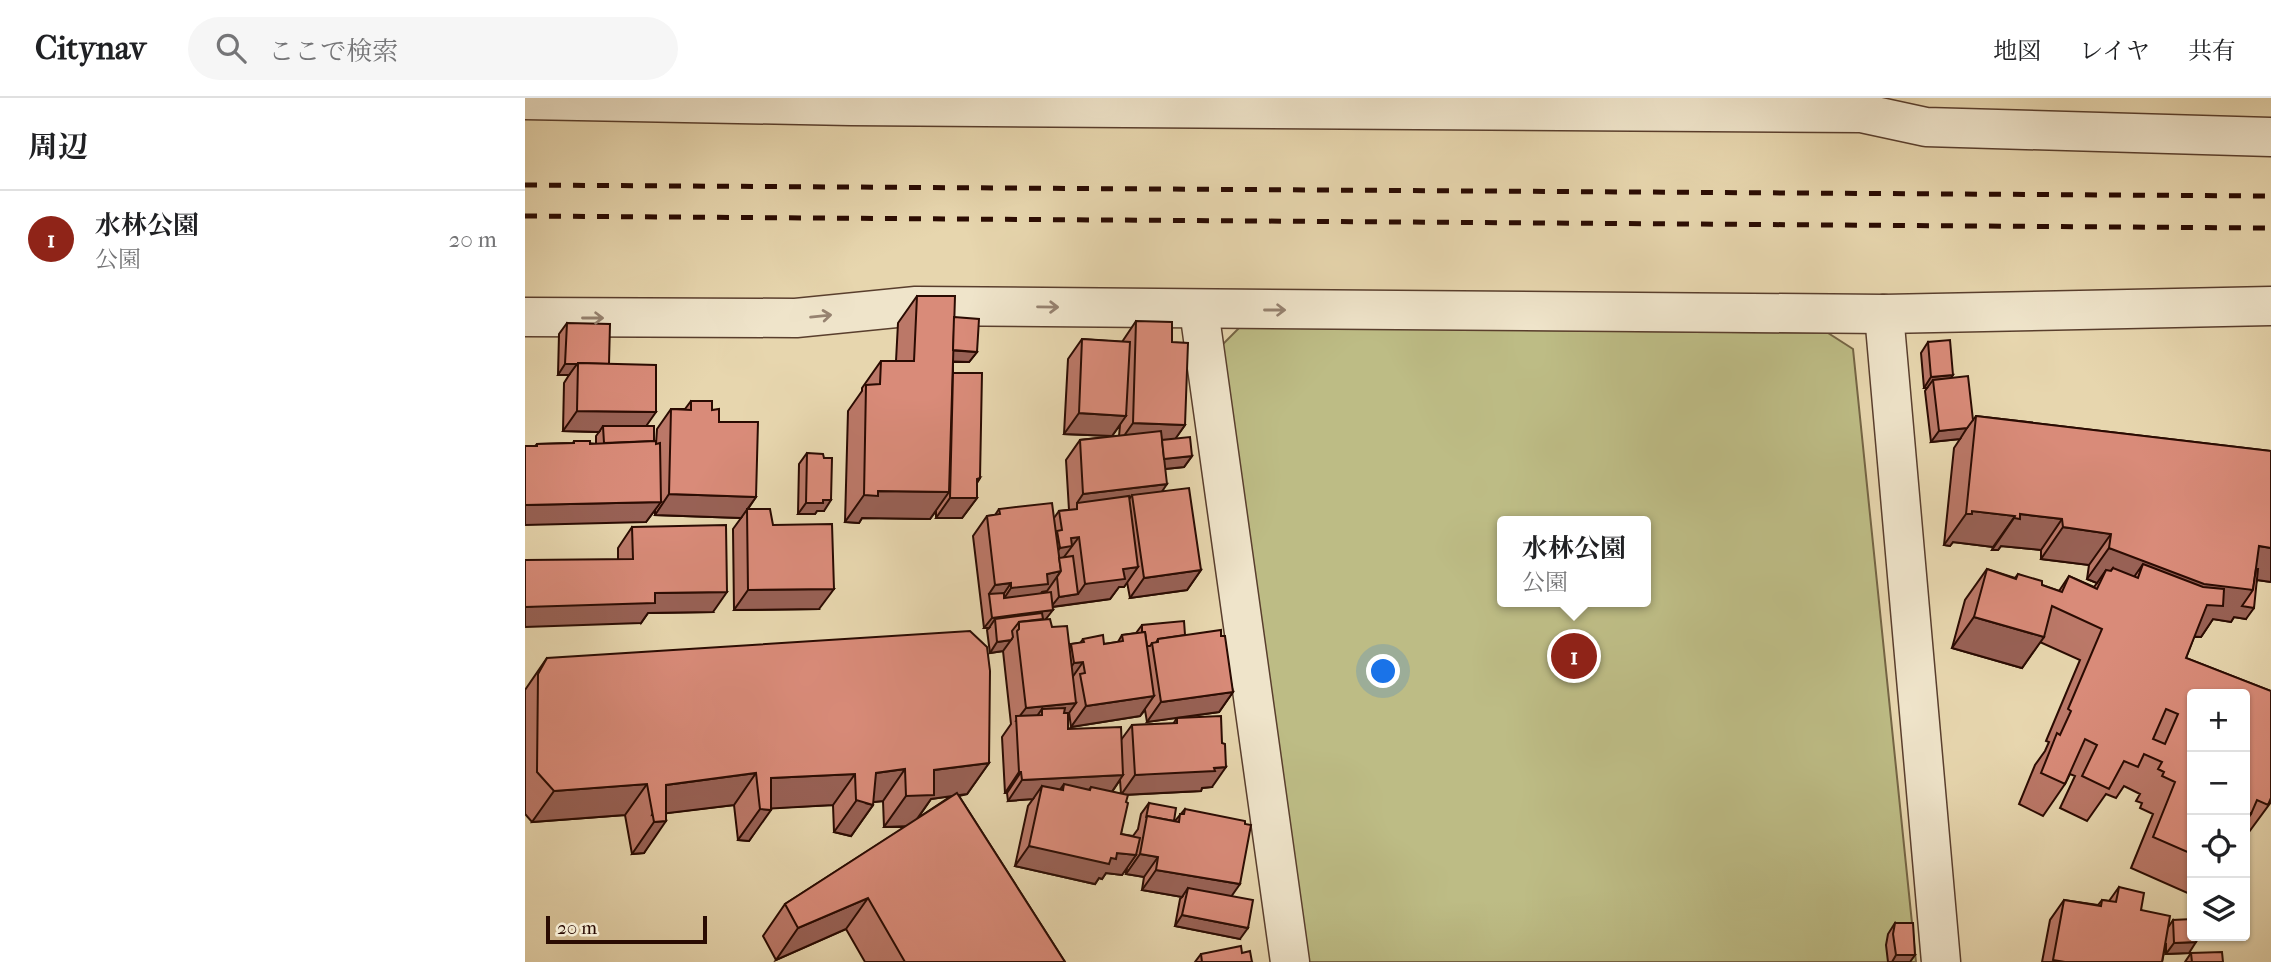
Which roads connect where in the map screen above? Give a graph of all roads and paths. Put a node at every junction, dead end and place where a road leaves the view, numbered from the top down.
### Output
1 (525, 100) edge
2 (678, 100) edge
3 (1861, 105) edge
4 (2271, 137) edge
5 (2271, 306) edge
6 (1199, 310) junction
7 (1884, 314) junction
8 (525, 317) edge
9 (1290, 962) edge
10 (1941, 962) edge

1 - 2 street
2 - 3 street
3 - 4 street
5 - 7 street
6 -> 7 street
8 -> 6 street
6 - 9 street
7 - 10 street

